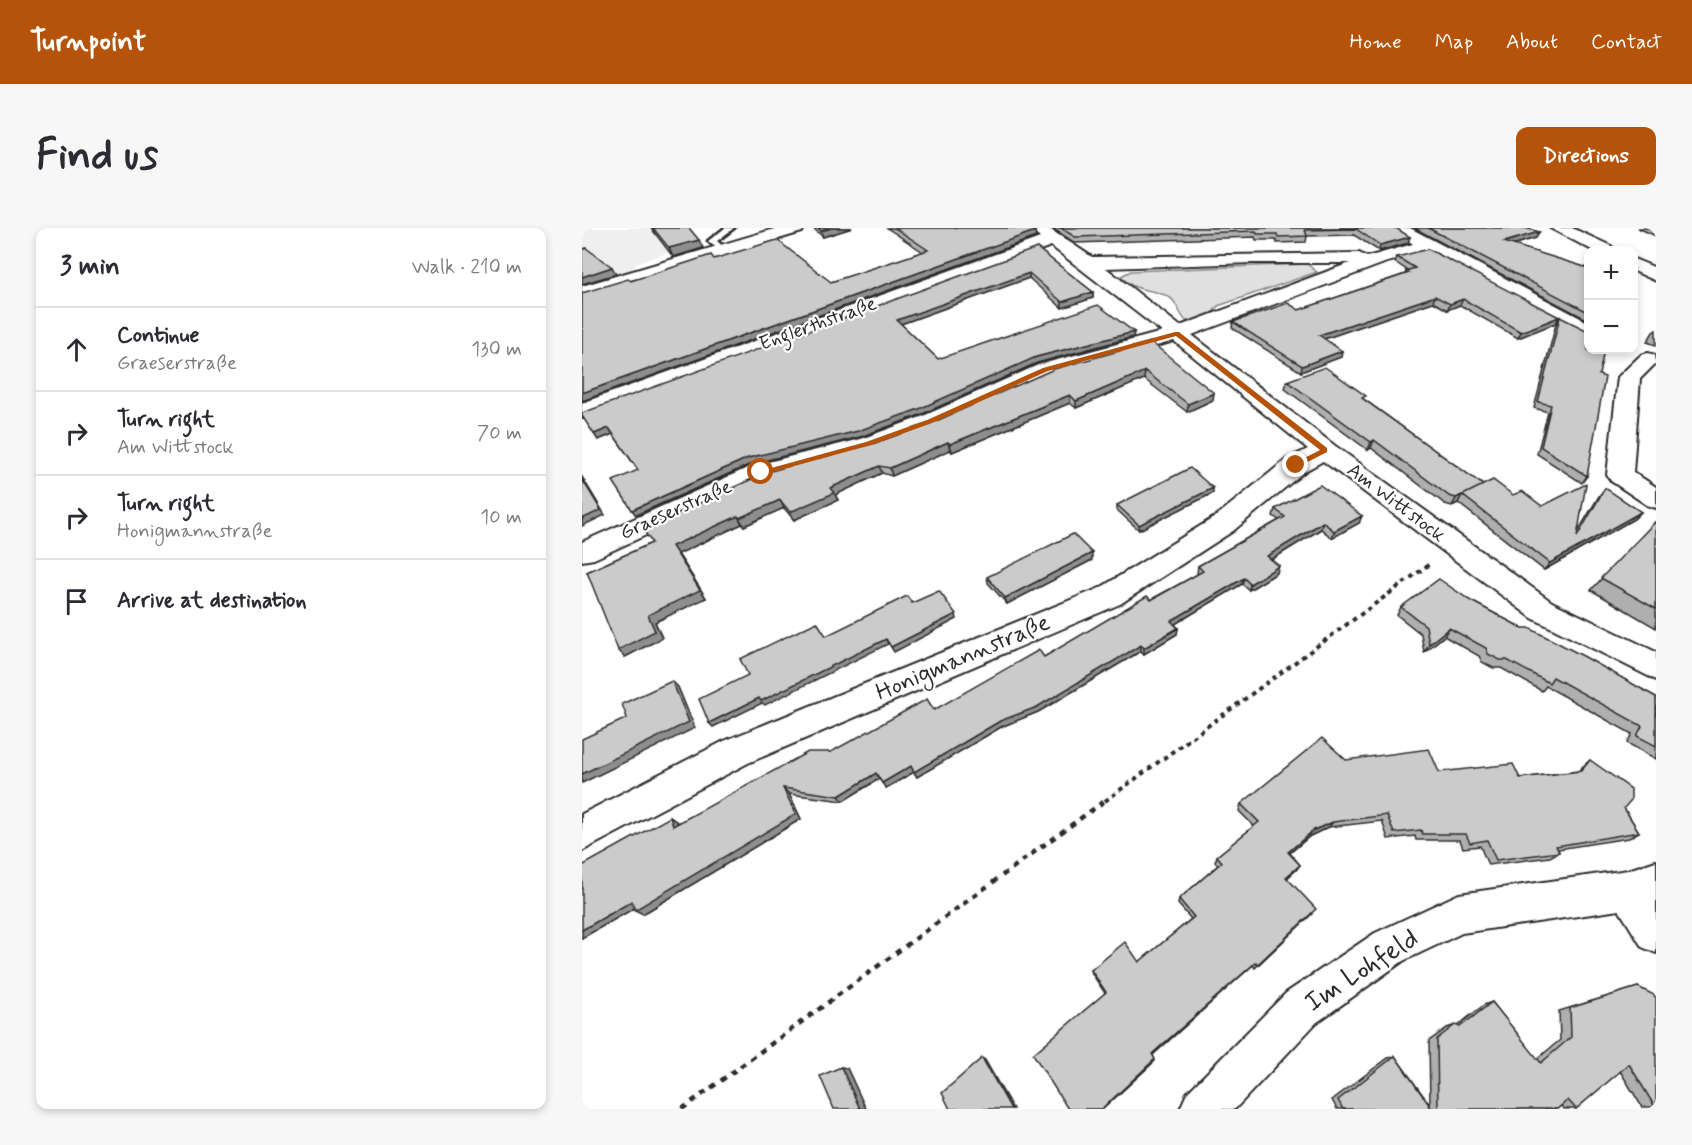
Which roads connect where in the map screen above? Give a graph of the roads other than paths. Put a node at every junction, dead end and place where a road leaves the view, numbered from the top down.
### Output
1 (730, 228) edge
2 (796, 228) edge
3 (1398, 228) edge
4 (1558, 228) edge
5 (1045, 234) edge
6 (1428, 246) junction
7 (1596, 246) edge
8 (723, 250) junction
9 (1381, 258) junction
10 (1088, 263) junction
11 (1638, 266) edge
12 (1656, 275) edge
13 (582, 292) edge
14 (1584, 328) edge
15 (1177, 334) junction
16 (1644, 357) edge
17 (582, 411) edge
18 (1325, 450) junction
19 (1656, 499) edge
20 (584, 552) dead end
21 (1656, 667) edge
22 (582, 833) edge
23 (1642, 885) edge
24 (1656, 933) edge
25 (1203, 1109) edge

1 - 8 lane
2 - 8 street
3 - 6 street
4 - 7 street
5 - 10 street, Am Wittstock
5 - 17 street, Englerthstraße
6 - 9 street
6 - 14 street
8 - 13 street
9 - 10 street
9 - 15 street, Graeserstraße
10 - 15 street, Am Wittstock
11 - 12 street
15 - 18 street, Am Wittstock
15 - 20 street, Graeserstraße
16 - 19 street
18 - 21 street, Am Wittstock
18 - 22 street, Honigmannstraße
23 - 24 street, Im Lohfeld
23 - 25 street, Im Lohfeld

